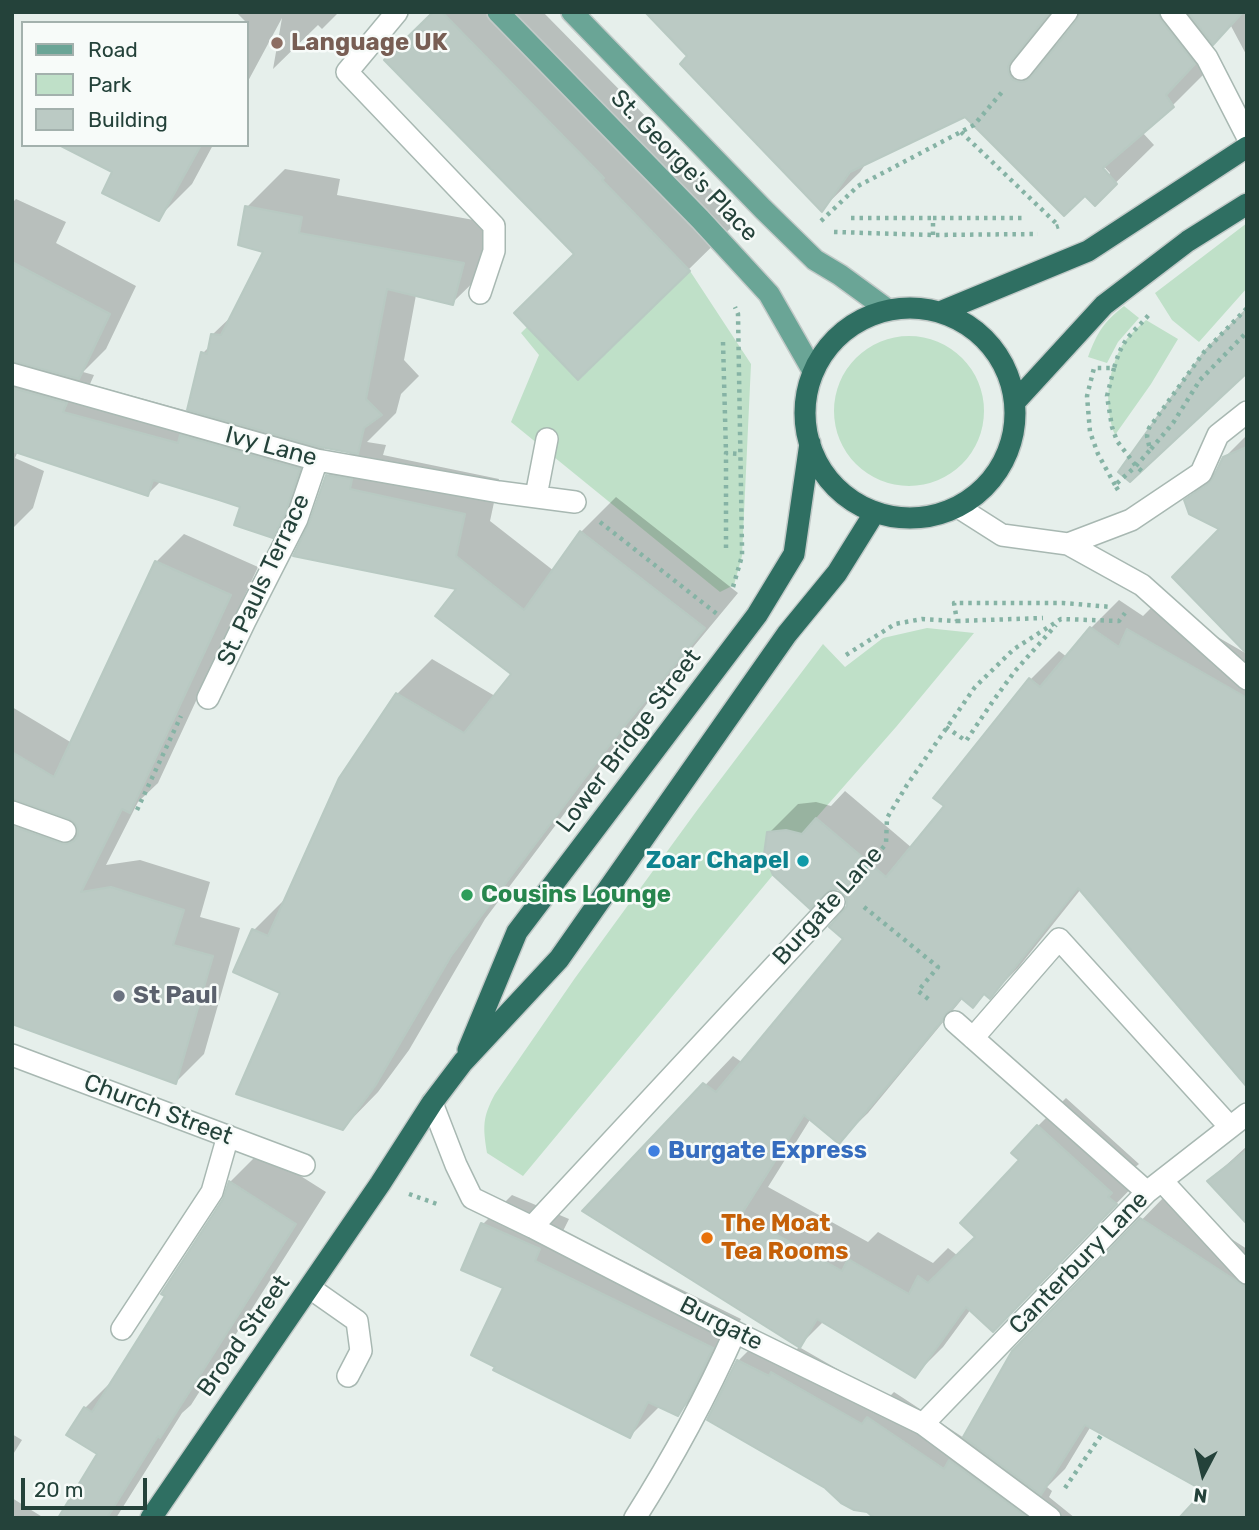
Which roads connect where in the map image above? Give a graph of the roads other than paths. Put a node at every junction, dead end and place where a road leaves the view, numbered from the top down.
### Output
1 (397, 12) edge
2 (498, 12) edge
3 (572, 12) edge
4 (1067, 12) edge
5 (1171, 12) edge
6 (1021, 69) road end
7 (1247, 136) edge
8 (1247, 147) edge
9 (1247, 204) edge
10 (480, 293) dead end
11 (888, 310) junction
12 (940, 312) junction
13 (813, 372) junction
14 (12, 374) edge
15 (1015, 402) junction
16 (1247, 412) edge
17 (1247, 426) edge
18 (1218, 435) junction
19 (547, 439) dead end
20 (810, 443) junction
21 (317, 460) junction
22 (536, 496) junction
23 (575, 502) road end
24 (957, 507) junction
25 (875, 512) junction
26 (1069, 544) junction
27 (1247, 679) edge
28 (208, 698) road end
29 (12, 812) edge
30 (65, 831) dead end
31 (839, 897) road end
32 (955, 1022) road end
33 (973, 1038) junction
34 (12, 1055) edge
35 (463, 1062) junction
36 (432, 1103) junction
37 (1238, 1120) edge
38 (228, 1136) junction
39 (304, 1165) dead end
40 (380, 1184) joint
41 (1154, 1186) junction
42 (532, 1227) junction
43 (1247, 1273) edge
44 (310, 1288) junction
45 (122, 1329) dead end
46 (735, 1332) junction
47 (348, 1376) dead end
48 (923, 1424) junction
49 (1048, 1516) edge
50 (151, 1518) edge
51 (635, 1518) edge

1 - 10 street
2 - 13 main road, St. George's Place
3 - 11 main road, St. George's Place
4 - 6 street
5 - 7 street
8 - 12 highway
9 - 15 highway
11 - 12 highway
11 - 13 highway
12 - 15 highway
13 - 20 highway
14 - 21 street, Ivy Lane
15 - 24 highway
16 - 18 street
17 - 18 street
18 - 26 street
19 - 22 street
20 - 25 highway
20 - 35 highway, Lower Bridge Street
21 - 22 street, Ivy Lane
21 - 28 street, St. Pauls Terrace
22 - 23 street, Ivy Lane
24 - 25 highway
24 - 26 street
25 - 35 highway, Lower Bridge Street
26 - 27 street
29 - 30 street
31 - 42 street, Burgate Lane
32 - 33 street
33 - 37 street
33 - 41 street
34 - 38 street, Church Street
35 - 36 highway, Lower Bridge Street
36 - 40 highway, Lower Bridge Street
36 - 42 street, Burgate
37 - 41 street, Canterbury Lane
38 - 39 street, Church Street
38 - 45 street
40 - 44 highway, Broad Street
41 - 43 street
41 - 48 street, Canterbury Lane
42 - 46 street, Burgate
44 - 47 street
44 - 50 highway, Broad Street
46 - 48 street, Burgate
46 - 51 street
48 - 49 street, Burgate

